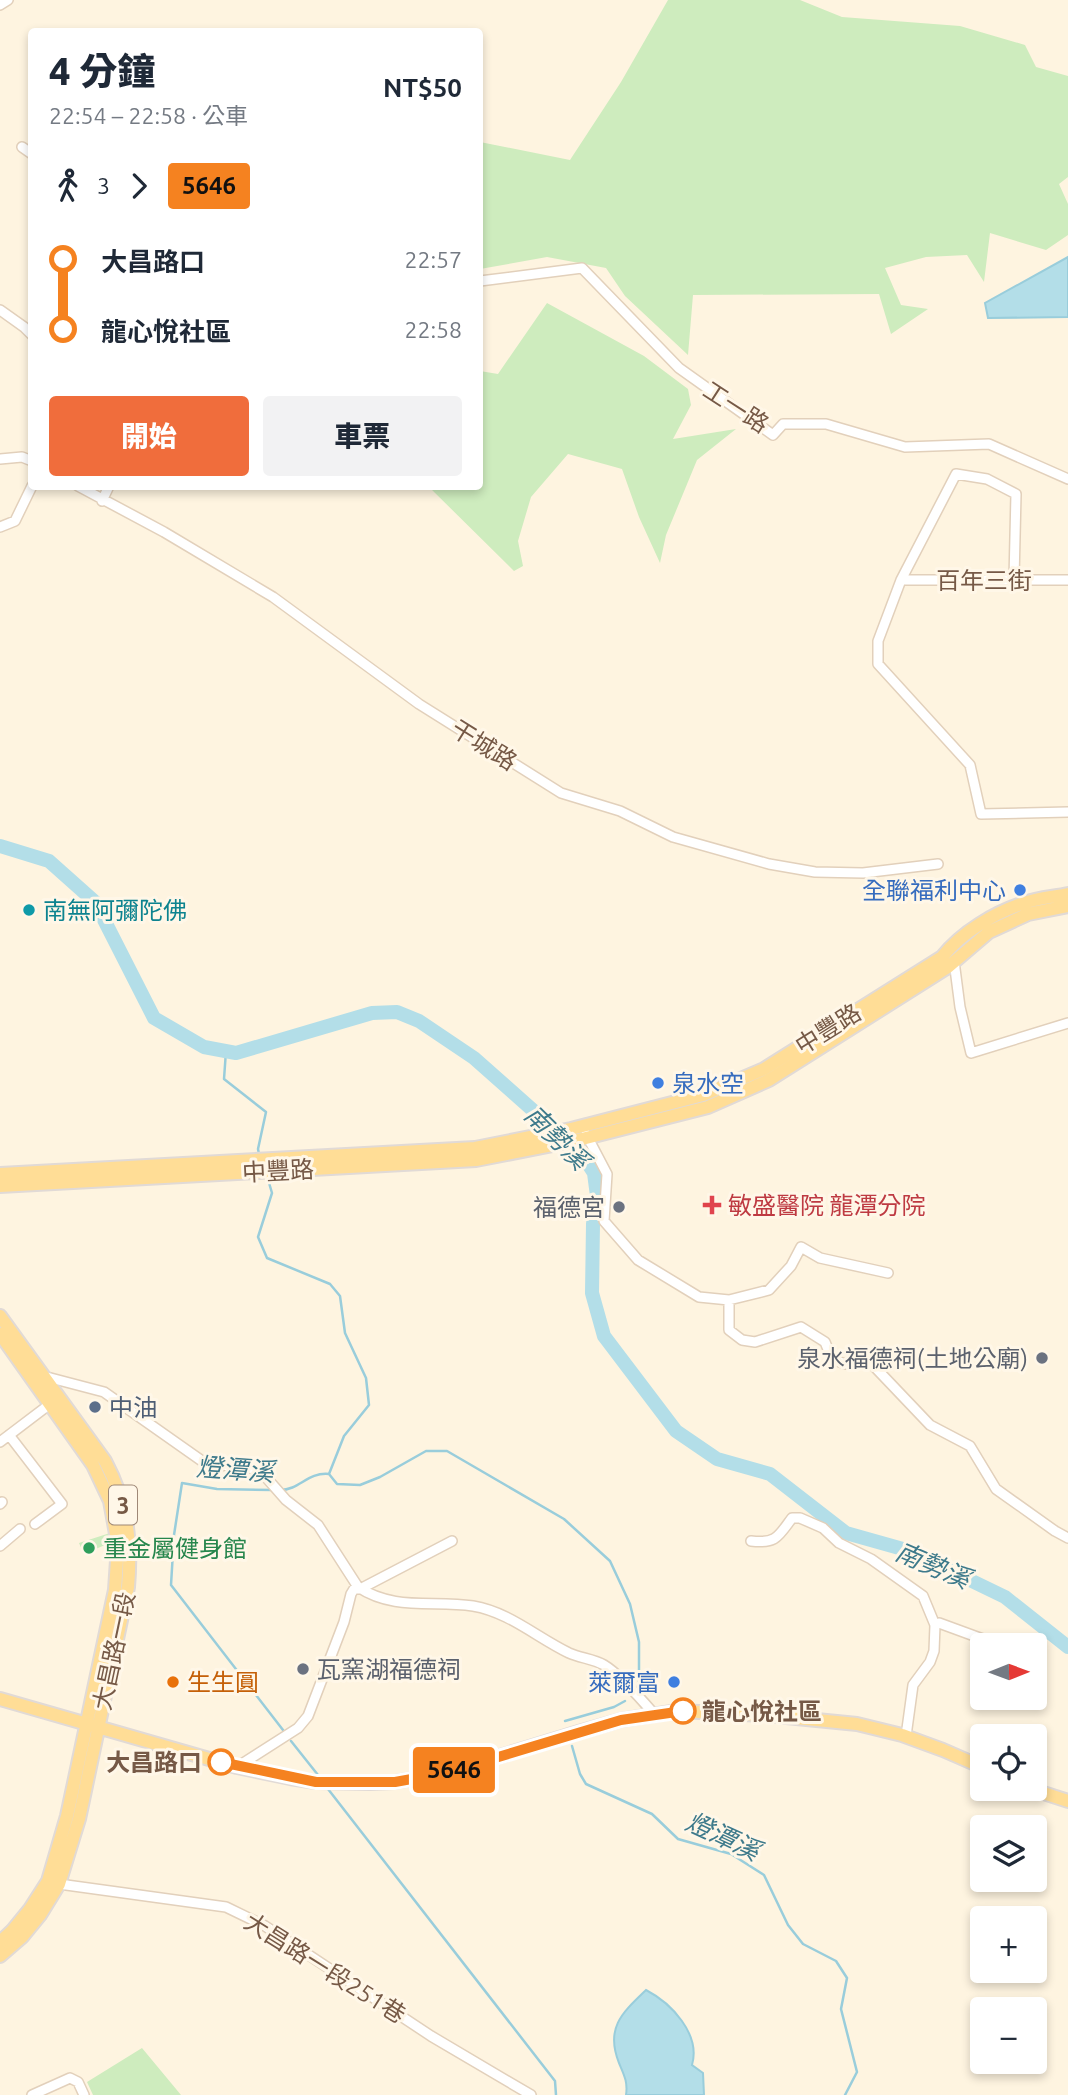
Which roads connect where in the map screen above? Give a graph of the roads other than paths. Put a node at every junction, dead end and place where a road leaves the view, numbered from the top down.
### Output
1 (8, 0) edge
2 (0, 5) edge
3 (22, 147) dead end
4 (28, 151) edge
5 (483, 281) edge
6 (0, 310) edge
7 (28, 331) edge
8 (0, 458) edge
9 (28, 459) edge
10 (1068, 479) edge
11 (30, 490) edge
12 (84, 490) edge
13 (108, 490) edge
14 (102, 501) junction
15 (0, 527) edge
16 (1014, 579) junction
17 (901, 580) junction
18 (1068, 580) edge
19 (1068, 812) edge
20 (938, 864) dead end
21 (1068, 894) edge
22 (1068, 906) edge
23 (954, 961) junction
24 (1068, 1023) edge
25 (580, 1133) junction
26 (330, 1162) junction
27 (0, 1174) edge
28 (0, 1186) edge
29 (888, 1273) dead end
30 (729, 1300) junction
31 (0, 1316) edge
32 (0, 1334) edge
33 (43, 1376) junction
34 (50, 1404) junction
35 (9, 1435) junction
36 (0, 1442) edge
37 (35, 1524) dead end
38 (20, 1529) dead end
39 (1068, 1538) edge
40 (452, 1541) dead end
41 (751, 1541) dead end
42 (0, 1546) edge
43 (360, 1589) junction
44 (935, 1625) junction
45 (970, 1634) edge
46 (0, 1699) edge
47 (654, 1714) junction
48 (93, 1725) junction
49 (906, 1736) junction
50 (970, 1762) edge
51 (237, 1767) junction
52 (1047, 1794) edge
53 (1068, 1801) edge
54 (59, 1884) junction
55 (0, 1942) edge
56 (0, 1956) edge
57 (32, 2095) edge
58 (84, 2095) edge
59 (531, 2095) edge

1 - 2 street
3 - 4 street
5 - 10 street, 工一路
6 - 7 street
8 - 9 street
11 - 15 street
12 - 14 street, 干城路
13 - 14 street
14 - 20 street, 干城路
16 - 17 street, 百年三街
16 - 17 street
16 - 18 street, 百年三街
17 - 19 street
21 - 25 main road, 中豐路
22 - 23 main road, 中豐路
23 - 24 street
23 - 25 main road, 中豐路
25 - 26 main road, 中豐路
25 - 26 main road, 中豐路
25 - 30 street
26 - 27 main road, 中豐路
26 - 28 main road, 中豐路
29 - 30 street
30 - 39 street
31 - 33 main road, 大昌路一段 / 3
32 - 34 main road, 大昌路一段 / 3
33 - 43 street
33 - 48 main road, 大昌路一段 / 3
34 - 35 street
34 - 48 main road, 大昌路一段 / 3
35 - 36 street
35 - 37 street
38 - 42 street
40 - 43 street
41 - 44 street
43 - 47 street
43 - 51 street
44 - 45 street
44 - 49 street
46 - 48 main road
47 - 49 main road
47 - 51 main road
48 - 51 main road
48 - 54 main road, 大昌路一段 / 3
48 - 55 main road, 大昌路一段 / 3
49 - 50 main road
52 - 53 main road
54 - 56 main road, 大昌路一段 / 3
54 - 59 street, 大昌路一段251巷
57 - 58 street

